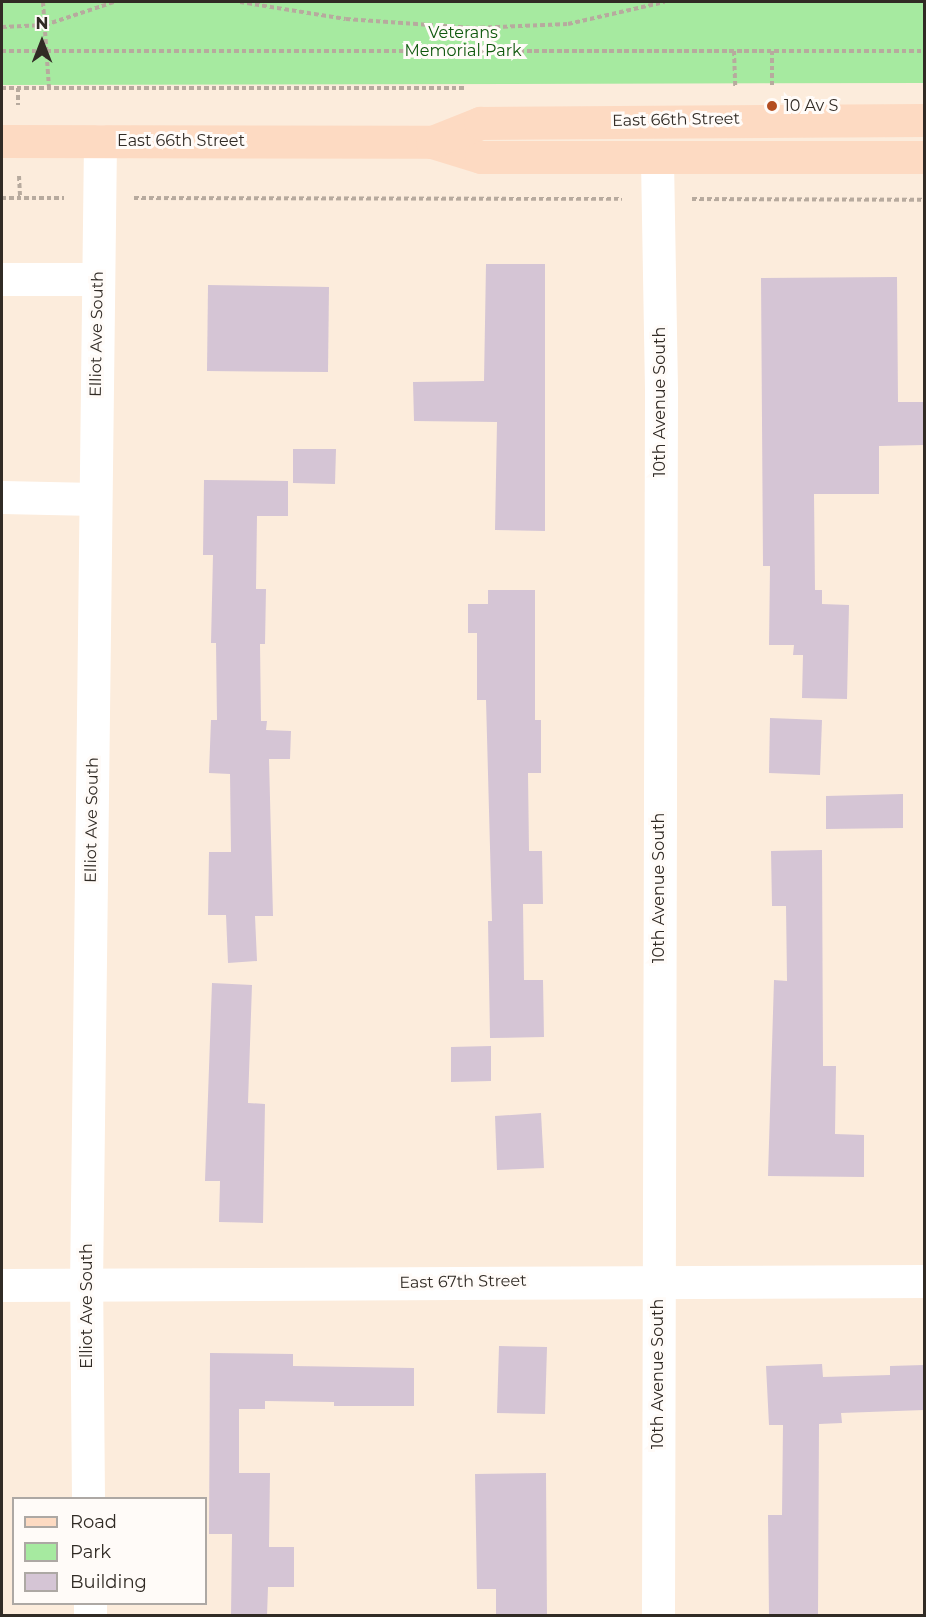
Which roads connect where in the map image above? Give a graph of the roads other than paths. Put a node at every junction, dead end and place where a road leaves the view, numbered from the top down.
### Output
1 (924, 120) edge
2 (2, 141) edge
3 (100, 141) junction
4 (432, 142) junction
5 (924, 157) edge
6 (657, 160) junction
7 (2, 279) edge
8 (98, 279) junction
9 (2, 497) edge
10 (95, 499) junction
11 (658, 1280) junction
12 (924, 1281) edge
13 (2, 1285) edge
14 (86, 1287) junction
15 (88, 1497) edge
16 (658, 1616) edge

1 - 4 main road, East 66th Street
2 - 3 main road, East 66th Street
3 - 4 main road, East 66th Street
3 - 8 street, Elliot Ave South
4 - 6 main road, East 66th Street
5 - 6 main road, East 66th Street
6 - 11 street, 10th Avenue South
7 - 8 street
8 - 10 street, Elliot Ave South
9 - 10 street
10 - 14 street, Elliot Ave South
11 - 12 street, East 67th Street
11 - 14 street, East 67th Street
11 - 16 street, 10th Avenue South
13 - 14 street, East 67th Street
14 - 15 street, Elliot Ave South

